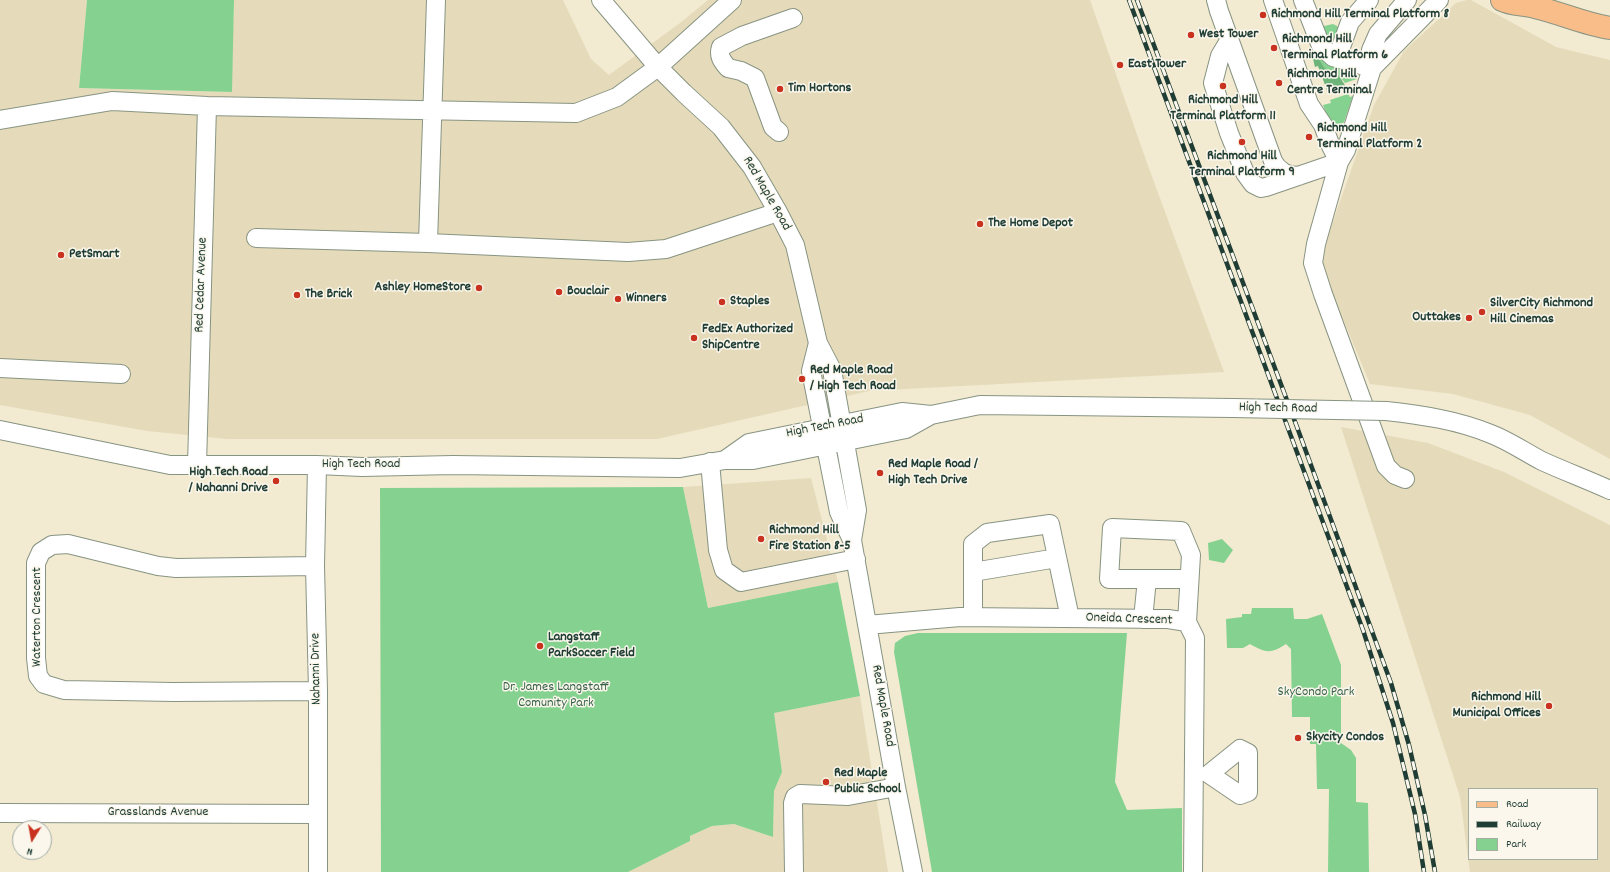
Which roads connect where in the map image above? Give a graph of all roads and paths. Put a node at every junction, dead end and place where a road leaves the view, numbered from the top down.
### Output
1 (436, 0) edge
2 (601, 0) edge
3 (732, 0) edge
4 (1216, 0) edge
5 (1273, 0) edge
6 (1303, 0) edge
7 (1370, 0) edge
8 (1408, 0) edge
9 (1439, 0) edge
10 (1502, 0) edge
11 (1533, 3) edge
12 (793, 18) dead end
13 (1610, 28) edge
14 (1229, 41) junction
15 (1337, 58) junction
16 (658, 68) junction
17 (1372, 68) junction
18 (207, 106) junction
19 (432, 110) junction
20 (0, 120) edge
21 (779, 132) dead end
22 (1339, 162) junction
23 (1299, 176) junction
24 (778, 212) junction
25 (256, 238) dead end
26 (428, 243) junction
27 (818, 343) junction
28 (0, 368) edge
29 (121, 374) dead end
30 (931, 415) junction
31 (842, 423) junction
32 (823, 427) junction
33 (0, 430) edge
34 (844, 442) junction
35 (825, 446) junction
36 (718, 461) junction
37 (197, 465) junction
38 (316, 465) junction
39 (1405, 478) dead end
40 (1610, 490) edge
41 (852, 540) junction
42 (1057, 558) junction
43 (856, 559) junction
44 (315, 566) junction
45 (973, 572) junction
46 (1147, 579) junction
47 (1190, 579) junction
48 (973, 617) junction
49 (1070, 618) junction
50 (1143, 619) junction
51 (1187, 622) junction
52 (867, 625) junction
53 (318, 691) junction
54 (1201, 774) junction
55 (896, 787) junction
56 (0, 813) edge
57 (317, 814) junction
58 (318, 872) edge
59 (794, 872) edge
60 (913, 872) edge
61 (1193, 872) edge

1 - 19 street
2 - 16 street, Red Maple Road
3 - 16 street
4 - 14 street
5 - 22 street
6 - 15 street
7 - 15 street
8 - 17 street
9 - 17 street
10 - 11 main road
11 - 13 main road
12 - 21 street
14 - 23 street
14 - 23 street
15 - 17 street
16 - 19 street
16 - 24 street, Red Maple Road
17 - 22 street
18 - 19 street
18 - 20 street
18 - 37 street, Red Cedar Avenue
19 - 26 street
22 - 23 street
22 - 39 street
24 - 26 street
24 - 27 street, Red Maple Road
25 - 26 street
27 - 31 street, Red Maple Road
27 - 32 street, Red Maple Road
28 - 29 street
30 - 31 street, High Tech Road
30 - 34 street, High Tech Road
30 - 40 street, High Tech Road, bridge
31 - 32 street, High Tech Road
31 - 34 street, Red Maple Road
32 - 35 street, Red Maple Road
32 - 36 street, High Tech Road
33 - 37 street, High Tech Road
34 - 35 street, High Tech Road
34 - 41 street, Red Maple Road
35 - 36 street, High Tech Road
35 - 41 street, Red Maple Road
36 - 38 street, High Tech Road
36 - 43 street
37 - 38 street, High Tech Road
38 - 44 street, Nahanni Drive
41 - 43 street, Red Maple Road
42 - 45 street
42 - 45 street
42 - 49 street
43 - 52 street, Red Maple Road
44 - 53 street, Nahanni Drive
44 - 53 street, Waterton Crescent
45 - 48 street
46 - 47 street
46 - 47 street
46 - 50 street
47 - 51 street
48 - 49 street, Oneida Crescent
48 - 52 street, Oneida Crescent
49 - 50 street, Oneida Crescent
50 - 51 street, Oneida Crescent
51 - 54 street, Oneida Crescent
52 - 55 street, Red Maple Road
53 - 57 street, Nahanni Drive
54 - 54 street
54 - 61 street, Oneida Crescent
55 - 59 street
55 - 60 street, Red Maple Road
56 - 57 street, Grasslands Avenue
57 - 58 street, Nahanni Drive

